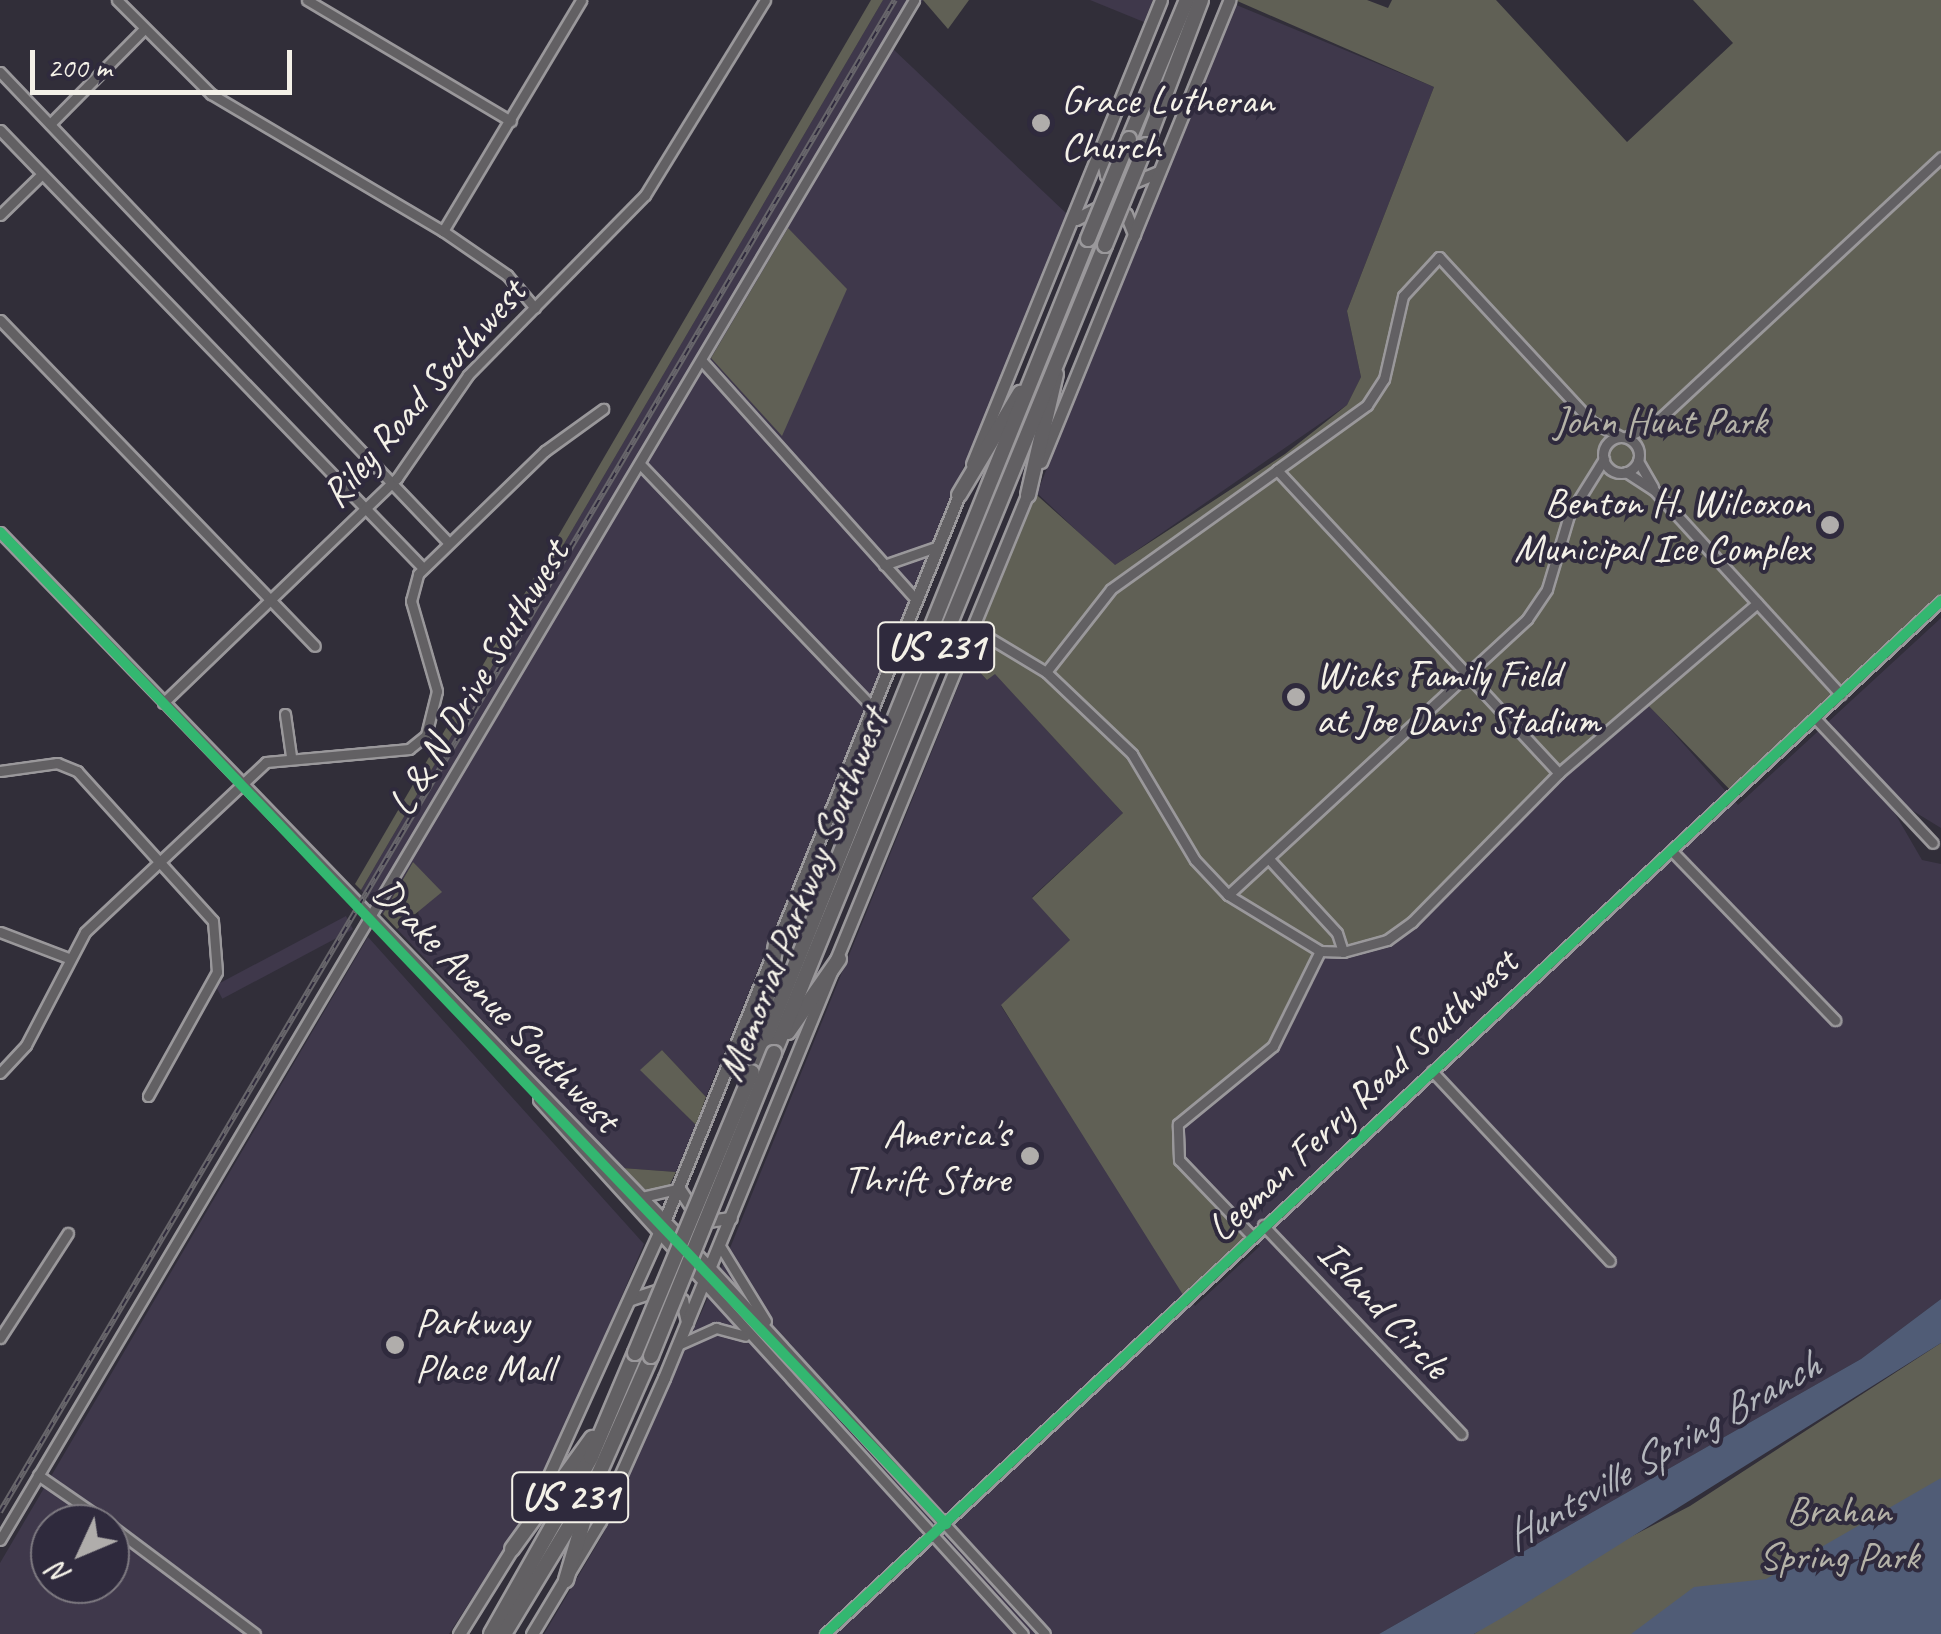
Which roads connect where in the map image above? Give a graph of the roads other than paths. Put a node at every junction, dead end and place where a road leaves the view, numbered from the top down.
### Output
1 (117, 0) edge
2 (307, 0) edge
3 (565, 0) edge
4 (764, 0) edge
5 (914, 0) edge
6 (1160, 0) edge
7 (1184, 0) edge
8 (1205, 0) edge
9 (1230, 0) edge
10 (579, 4) edge
11 (144, 29) junction
12 (0, 72) edge
13 (510, 121) junction
14 (50, 124) junction
15 (0, 130) edge
16 (1101, 149) junction
17 (1941, 157) edge
18 (1161, 168) junction
19 (42, 174) junction
20 (0, 215) edge
21 (1070, 225) junction
22 (443, 231) junction
23 (1134, 234) junction
24 (535, 308) junction
25 (0, 320) edge
26 (1064, 346) junction
27 (702, 361) junction
28 (1032, 376) junction
29 (603, 409) dead end
30 (1592, 422) junction
31 (1654, 424) junction
32 (1623, 437) junction
33 (1605, 446) junction
34 (1639, 458) junction
35 (1604, 459) junction
36 (640, 464) junction
37 (1277, 470) junction
38 (1621, 472) junction
39 (392, 483) junction
40 (1588, 487) junction
41 (1654, 490) junction
42 (1028, 494) junction
43 (959, 495) junction
44 (366, 510) junction
45 (0, 532) edge
46 (448, 542) junction
47 (939, 545) junction
48 (884, 565) junction
49 (422, 568) junction
50 (270, 600) junction
51 (917, 600) junction
52 (1941, 602) edge
53 (1757, 603) junction
54 (974, 628) junction
55 (314, 646) dead end
56 (1046, 672) junction
57 (1469, 677) junction
58 (1842, 695) junction
59 (164, 703) junction
60 (872, 708) junction
61 (285, 714) dead end
62 (1816, 719) junction
63 (291, 756) junction
64 (0, 771) edge
65 (1559, 773) junction
66 (240, 784) junction
67 (1933, 843) dead end
68 (1672, 852) junction
69 (160, 856) junction
70 (1269, 859) junction
71 (1228, 896) junction
72 (370, 918) junction
73 (0, 932) edge
74 (776, 944) junction
75 (1320, 951) junction
76 (1343, 952) junction
77 (68, 958) junction
78 (839, 959) junction
79 (1835, 1020) dead end
80 (774, 1054) junction
81 (1432, 1070) junction
82 (752, 1072) junction
83 (0, 1073) edge
84 (532, 1091) junction
85 (148, 1096) dead end
86 (577, 1130) junction
87 (558, 1132) junction
88 (678, 1187) junction
89 (642, 1197) junction
90 (731, 1218) junction
91 (664, 1222) junction
92 (1263, 1226) junction
93 (68, 1233) dead end
94 (1252, 1236) junction
95 (656, 1239) junction
96 (720, 1246) junction
97 (1610, 1261) dead end
98 (710, 1268) junction
99 (702, 1287) junction
100 (630, 1299) junction
101 (0, 1314) edge
102 (687, 1322) junction
103 (8, 1323) junction
104 (0, 1338) edge
105 (750, 1338) junction
106 (678, 1345) junction
107 (784, 1348) junction
108 (635, 1352) junction
109 (856, 1426) junction
110 (1461, 1434) dead end
111 (843, 1437) junction
112 (878, 1449) junction
113 (866, 1461) junction
114 (38, 1475) junction
115 (593, 1488) junction
116 (80, 1504) edge
117 (946, 1524) junction
118 (934, 1534) junction
119 (0, 1540) edge
120 (130, 1540) edge
121 (512, 1549) junction
122 (566, 1580) junction
123 (254, 1634) edge
124 (459, 1634) edge
125 (490, 1634) edge
126 (504, 1634) edge
127 (532, 1634) edge
128 (825, 1634) edge
129 (1023, 1634) edge
130 (1045, 1634) edge

1 - 11 street
2 - 13 street
3 - 10 street
4 - 24 street, Riley Road Southwest
5 - 27 street, L & N Drive Southwest
6 - 16 main road
7 - 28 highway, Memorial Parkway Southwest / US 231, bridge
8 - 26 highway, Memorial Parkway Southwest / US 231, bridge
9 - 18 main road
10 - 13 street
11 - 14 street
11 - 22 street
12 - 14 street
13 - 22 street
14 - 39 street
15 - 19 street
16 - 18 main road
16 - 21 main road
17 - 31 street
18 - 23 main road
19 - 20 street
19 - 44 street
21 - 23 main road
21 - 43 main road
22 - 24 street
23 - 42 main road
24 - 39 street, Riley Road Southwest
25 - 50 street
26 - 42 highway
26 - 80 highway, Memorial Parkway Southwest / US 231
27 - 36 street, L & N Drive Southwest
27 - 48 street
28 - 43 highway
28 - 82 highway, Memorial Parkway Southwest / US 231
29 - 46 street
30 - 32 street
30 - 33 street
30 - 37 street
31 - 32 street
31 - 34 street
32 - 33 street
32 - 34 street
33 - 35 street
34 - 38 street
34 - 41 street
35 - 38 street
35 - 40 street
36 - 60 street
36 - 72 street, L & N Drive Southwest
37 - 56 street
37 - 57 street
38 - 40 street
38 - 41 street
39 - 44 street, Riley Road Southwest
39 - 46 street
40 - 57 street
41 - 53 street
42 - 54 main road
43 - 47 main road
44 - 49 street
44 - 50 street, Riley Road Southwest
45 - 59 street, Drake Avenue Southwest
46 - 49 street
47 - 48 street
47 - 51 main road
48 - 51 street
49 - 63 street
50 - 55 street
50 - 59 street, Riley Road Southwest
51 - 60 main road
52 - 58 street, Leeman Ferry Road Southwest
53 - 58 street
53 - 65 street
54 - 56 street
54 - 78 main road
56 - 71 street
57 - 65 street
57 - 70 street
58 - 62 street, Leeman Ferry Road Southwest
59 - 66 street, Drake Avenue Southwest
60 - 74 main road
61 - 63 street
62 - 67 street
62 - 68 street, Leeman Ferry Road Southwest
63 - 66 street
64 - 69 street
65 - 76 street
66 - 69 street
66 - 72 street, Drake Avenue Southwest
68 - 79 street
68 - 81 street, Leeman Ferry Road Southwest
69 - 77 street
69 - 85 street
70 - 71 street
70 - 76 street
71 - 75 street
72 - 84 street, Drake Avenue Southwest
72 - 114 street, L & N Drive Southwest
73 - 77 street
74 - 82 highway
74 - 88 main road
75 - 76 street
75 - 94 street
77 - 83 street
78 - 80 highway
78 - 90 main road
80 - 115 highway, Memorial Parkway Southwest / US 231, bridge
81 - 92 street, Leeman Ferry Road Southwest
81 - 97 street
82 - 108 highway, Memorial Parkway Southwest / US 231, bridge
84 - 86 street, Drake Avenue Southwest
84 - 87 street, Drake Avenue Southwest
86 - 87 street
86 - 89 street, Drake Avenue Southwest
87 - 95 street, Drake Avenue Southwest
88 - 89 street
88 - 90 main road
88 - 91 main road
89 - 91 street, Drake Avenue Southwest
90 - 96 main road
91 - 95 main road
91 - 98 street, Drake Avenue Southwest
92 - 94 street, Leeman Ferry Road Southwest
92 - 110 street, Island Circle
93 - 103 street
94 - 117 street, Leeman Ferry Road Southwest
95 - 99 street, Drake Avenue Southwest
95 - 100 main road
96 - 98 main road
96 - 107 street
98 - 99 main road
98 - 107 street, Drake Avenue Southwest
99 - 102 main road
99 - 105 street, Drake Avenue Southwest
100 - 102 main road
100 - 121 main road
101 - 103 street
102 - 106 main road
103 - 104 street
105 - 106 street
105 - 111 street, Drake Avenue Southwest
106 - 122 main road
107 - 109 street, Drake Avenue Southwest
108 - 121 highway
108 - 125 highway, Memorial Parkway Southwest / US 231
109 - 111 street
109 - 112 street, Drake Avenue Southwest
111 - 113 street, Drake Avenue Southwest
112 - 113 street
112 - 117 street, Drake Avenue Southwest
113 - 118 street, Drake Avenue Southwest
114 - 116 street
114 - 119 street, L & N Drive Southwest
115 - 122 highway
115 - 126 highway, Memorial Parkway Southwest / US 231
117 - 118 street, Leeman Ferry Road Southwest
117 - 130 street, Drake Avenue Southwest
118 - 128 street, Leeman Ferry Road Southwest
118 - 129 street, Drake Avenue Southwest
120 - 123 street
121 - 124 main road
122 - 127 main road

